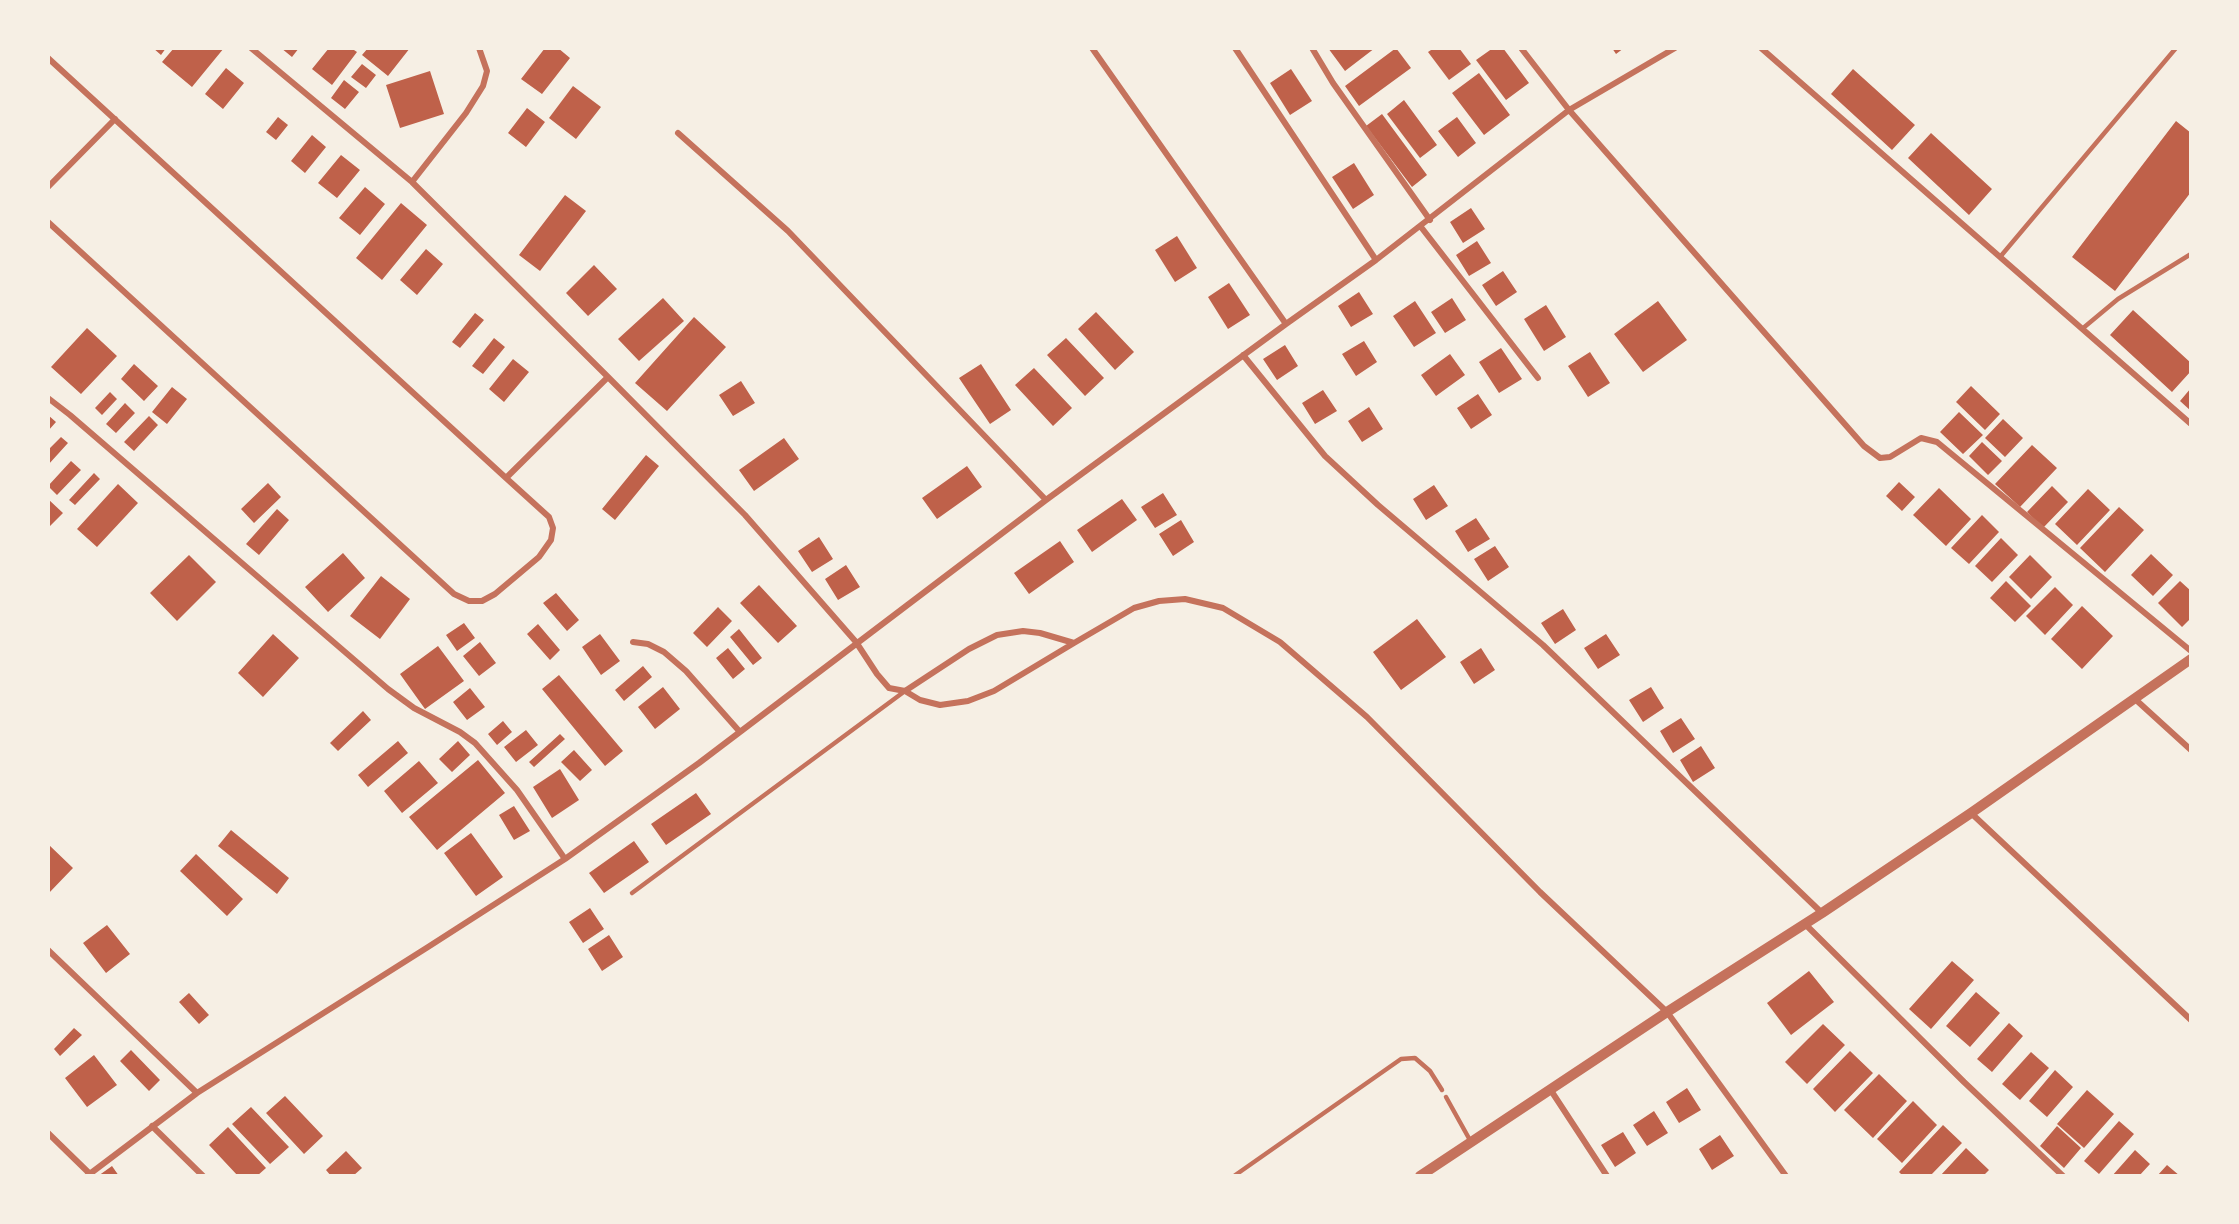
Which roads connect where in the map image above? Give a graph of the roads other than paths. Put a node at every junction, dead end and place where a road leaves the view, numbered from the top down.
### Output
1 (250, 48) edge
2 (479, 48) edge
3 (1092, 48) edge
4 (1235, 48) edge
5 (1312, 48) edge
6 (1521, 48) edge
7 (1675, 48) edge
8 (1761, 48) edge
9 (2176, 48) edge
10 (48, 58) edge
11 (1569, 110) junction
12 (115, 119) junction
13 (678, 133) dead end
14 (412, 182) junction
15 (48, 187) edge
16 (1430, 220) junction
17 (48, 222) edge
18 (1421, 227) junction
19 (2191, 254) edge
20 (2000, 257) junction
21 (1376, 260) junction
22 (1286, 324) junction
23 (2082, 328) junction
24 (1243, 355) junction
25 (608, 377) junction
26 (1538, 378) dead end
27 (48, 398) edge
28 (2191, 424) edge
29 (506, 478) junction
30 (1046, 500) junction
31 (633, 642) dead end
32 (856, 642) junction
33 (1074, 643) junction
34 (2191, 651) edge
35 (2191, 658) edge
36 (905, 692) junction
37 (2135, 699) junction
38 (740, 732) junction
39 (2191, 750) edge
40 (1971, 813) junction
41 (565, 859) junction
42 (632, 893) dead end
43 (1822, 913) junction
44 (1805, 924) junction
45 (48, 950) edge
46 (1666, 1012) junction
47 (2191, 1020) edge
48 (1550, 1089) junction
49 (1442, 1090) dead end
50 (197, 1093) junction
51 (1446, 1097) dead end
52 (152, 1126) junction
53 (48, 1133) edge
54 (1471, 1142) junction
55 (88, 1175) edge
56 (203, 1176) edge
57 (1234, 1176) edge
58 (1420, 1176) edge
59 (1607, 1176) edge
60 (1786, 1176) edge
61 (2062, 1176) edge

1 - 14 street
2 - 14 street
3 - 22 street
4 - 21 street
5 - 16 street
6 - 11 street
7 - 11 street
8 - 20 street
9 - 20 lane
10 - 12 street
11 - 16 street
11 - 34 street
12 - 15 street
12 - 29 street
13 - 30 street
14 - 25 street
16 - 18 street
17 - 29 street
18 - 21 street
18 - 26 street
19 - 23 lane
20 - 23 street
21 - 22 street
22 - 24 street
23 - 28 street
24 - 30 street
24 - 43 street
25 - 29 street
25 - 32 street
27 - 41 street
30 - 32 street
31 - 38 street
32 - 36 street
32 - 38 street
33 - 36 street
33 - 36 street
33 - 46 street
35 - 37 street
36 - 42 lane
37 - 39 street
37 - 40 street
38 - 41 street
40 - 43 street
40 - 47 street
41 - 50 street
43 - 44 street
44 - 46 street
44 - 61 street
45 - 50 street
46 - 48 street
46 - 60 street
48 - 54 street
48 - 59 street
49 - 57 lane
50 - 52 street
51 - 54 lane
52 - 55 street
52 - 56 street
53 - 55 street
54 - 58 street

